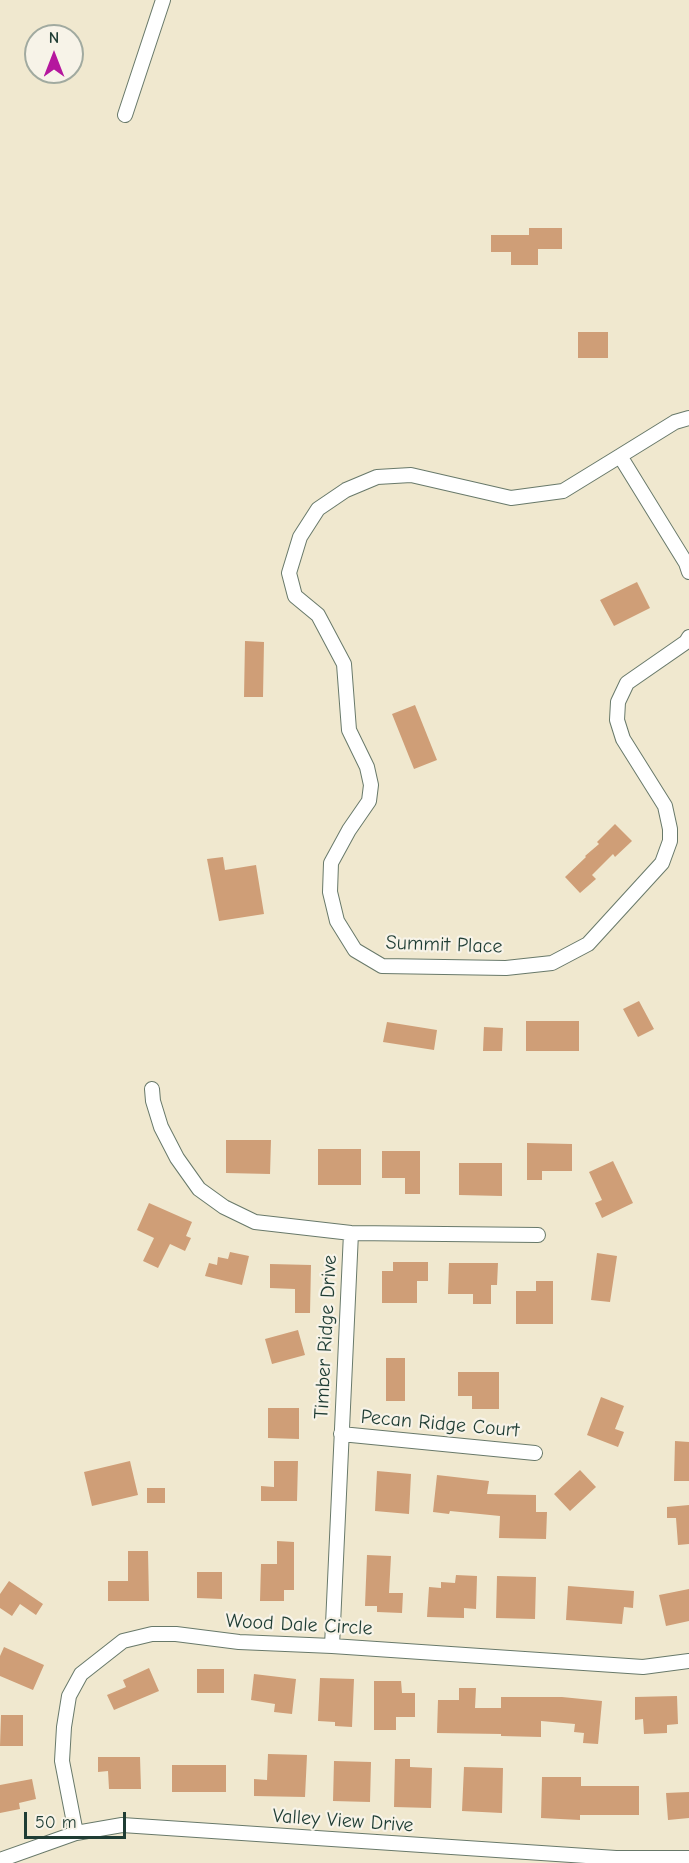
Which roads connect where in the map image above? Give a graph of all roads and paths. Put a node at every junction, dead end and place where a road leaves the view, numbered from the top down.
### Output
1 (163, 0) edge
2 (125, 115) dead end
3 (689, 418) edge
4 (620, 456) junction
5 (689, 572) edge
6 (689, 637) edge
7 (152, 1089) dead end
8 (351, 1233) junction
9 (538, 1235) dead end
10 (341, 1434) junction
11 (535, 1453) dead end
12 (332, 1646) junction
13 (689, 1661) edge
14 (76, 1833) junction
15 (689, 1858) edge
16 (0, 1860) edge

1 - 2 street
3 - 4 street, Summit Place
4 - 5 street
4 - 6 street, Summit Place
7 - 8 street, Timber Ridge Drive
8 - 9 street
8 - 10 street, Timber Ridge Drive
10 - 11 street, Pecan Ridge Court
10 - 12 street, Timber Ridge Drive
12 - 13 street, Wood Dale Circle
12 - 14 street, Wood Dale Circle
14 - 15 street, Valley View Drive
14 - 16 street, Valley View Drive

